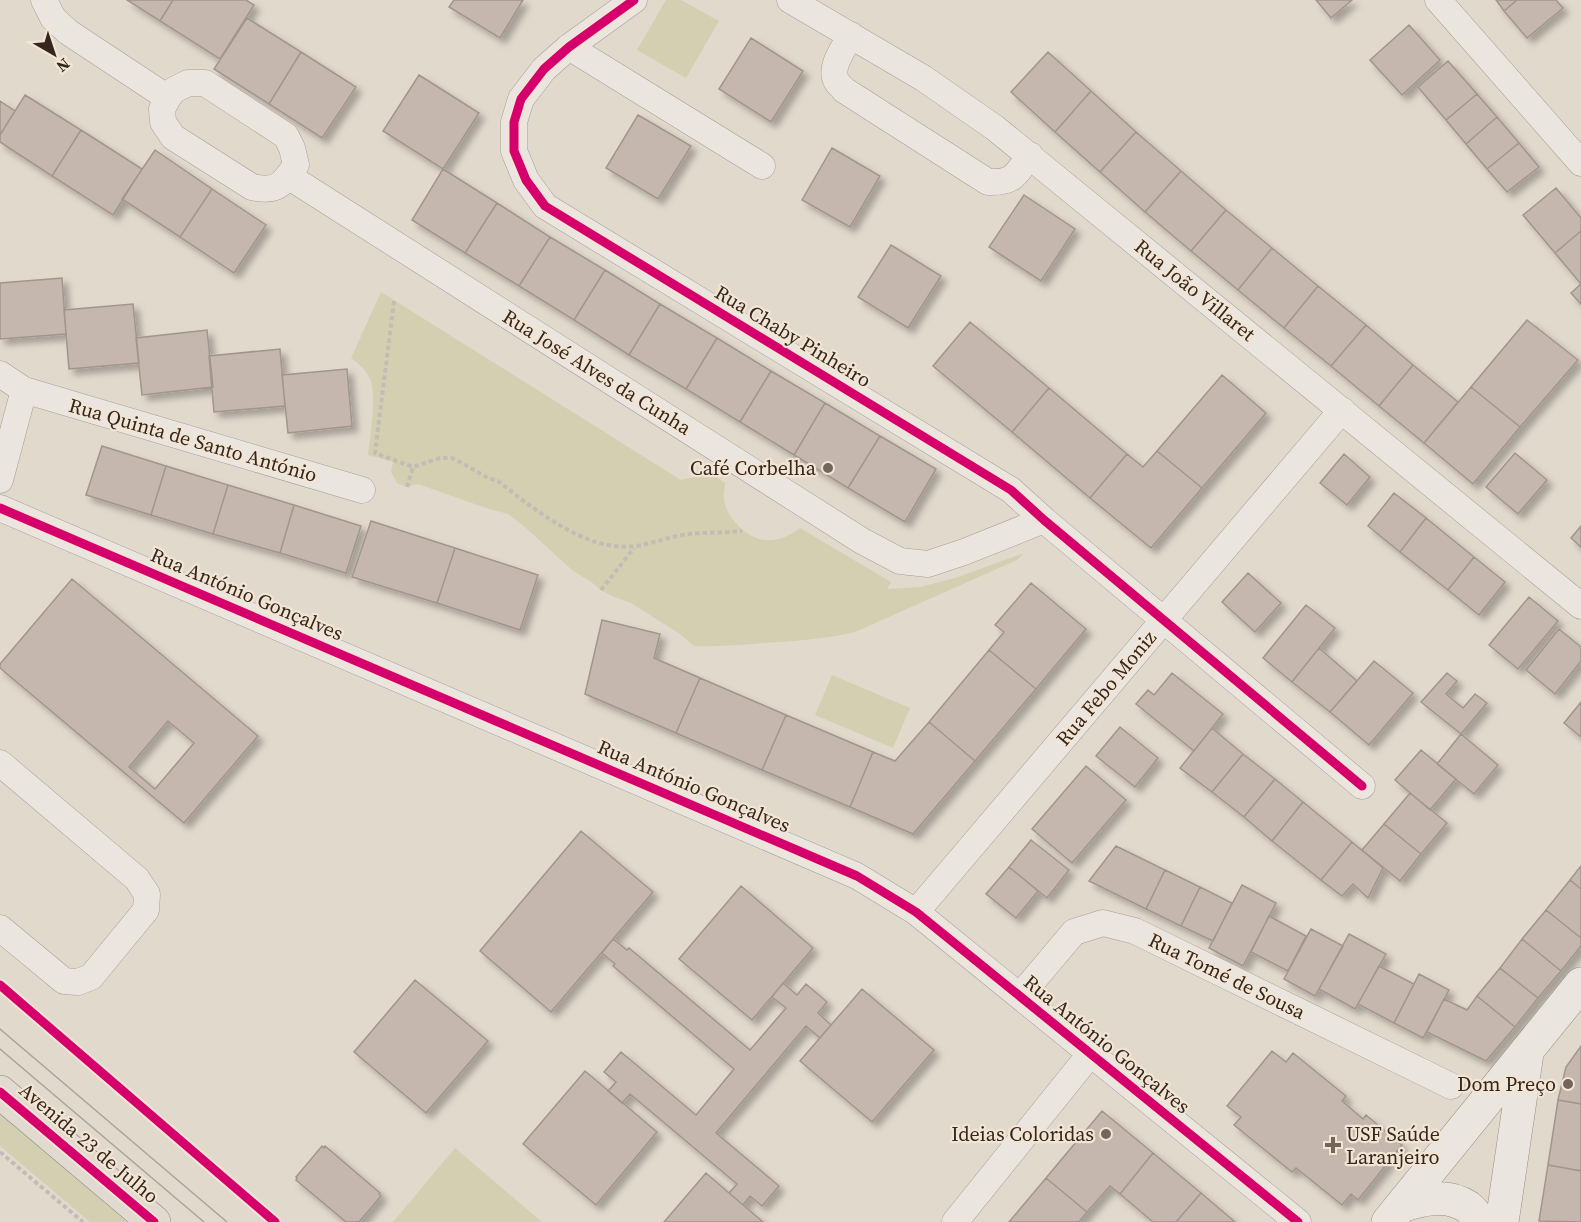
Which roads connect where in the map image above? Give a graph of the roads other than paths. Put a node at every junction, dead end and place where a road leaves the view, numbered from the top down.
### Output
1 (44, 0) edge
2 (634, 0) edge
3 (790, 0) edge
4 (1438, 0) edge
5 (851, 35) junction
6 (569, 47) junction
7 (168, 98) junction
8 (1030, 155) junction
9 (1581, 163) edge
10 (762, 166) dead end
11 (288, 177) junction
12 (0, 374) edge
13 (24, 390) junction
14 (1342, 410) junction
15 (0, 480) edge
16 (362, 490) dead end
17 (0, 508) edge
18 (1044, 520) junction
19 (1581, 606) edge
20 (1164, 620) junction
21 (0, 763) edge
22 (1362, 786) dead end
23 (916, 912) junction
24 (0, 928) edge
25 (1581, 984) edge
26 (1020, 996) junction
27 (1527, 1051) junction
28 (1091, 1053) junction
29 (1451, 1086) dead end
30 (0, 1092) edge
31 (1395, 1214) edge
32 (154, 1222) edge
33 (955, 1222) edge
34 (1298, 1222) edge
35 (1481, 1222) edge
36 (1502, 1222) edge

1 - 7 street
2 - 6 street
3 - 5 street, Rua João Villaret
4 - 9 street
5 - 8 street, Rua João Villaret
5 - 8 street
6 - 10 street
6 - 18 street, Rua Chaby Pinheiro
7 - 11 street
7 - 11 street
8 - 14 street, Rua João Villaret
11 - 18 street, Rua José Alves da Cunha
12 - 13 street, Rua Quinta de Santo António
13 - 15 street
13 - 16 street, Rua Quinta de Santo António
14 - 19 street, Rua João Villaret
14 - 20 street, Rua Febo Moniz
17 - 23 street, Rua António Gonçalves
18 - 20 street, Rua Chaby Pinheiro
20 - 22 street, Rua Chaby Pinheiro
20 - 23 street, Rua Febo Moniz
21 - 24 street
23 - 26 street, Rua António Gonçalves
25 - 27 main road
26 - 28 street, Rua António Gonçalves
26 - 29 street, Rua Tomé de Sousa
27 - 31 main road
27 - 36 main road
28 - 33 street
28 - 34 street, Rua António Gonçalves
30 - 32 main road, Avenida 23 de Julho
31 - 35 main road

